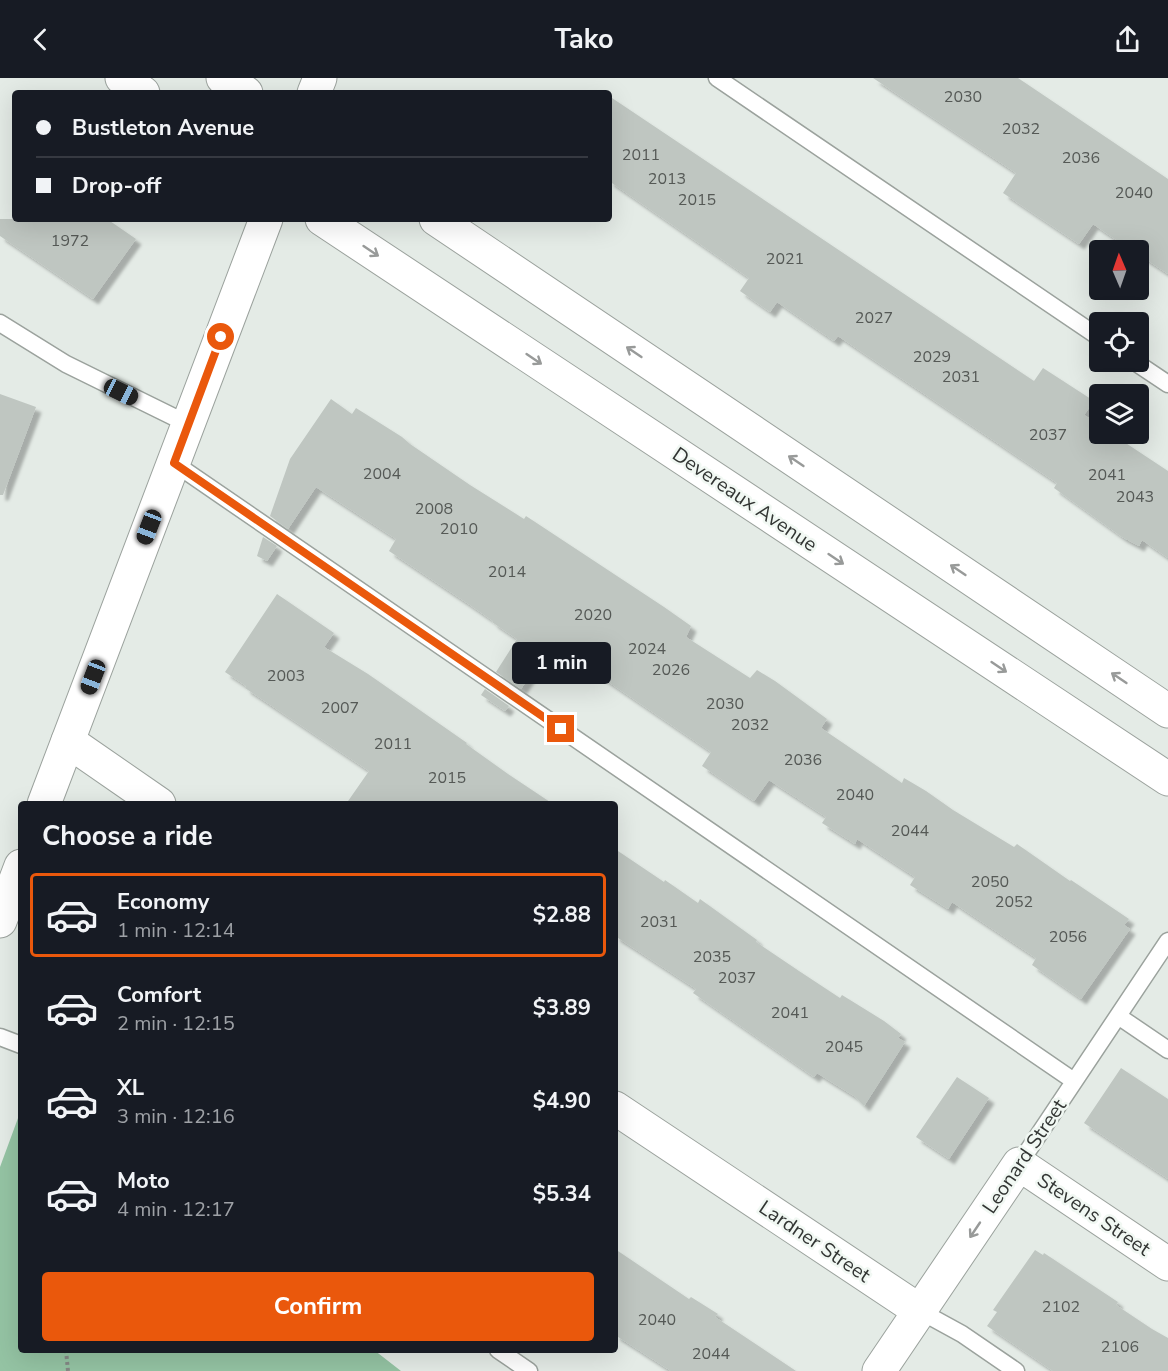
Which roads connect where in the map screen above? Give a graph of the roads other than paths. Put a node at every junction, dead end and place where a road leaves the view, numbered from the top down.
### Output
1 (122, 78) edge
2 (223, 78) edge
3 (717, 78) edge
4 (139, 90) edge
5 (241, 90) edge
6 (265, 222) edge
7 (327, 222) edge
8 (440, 222) edge
9 (0, 323) edge
10 (1089, 331) edge
11 (1149, 372) edge
12 (1168, 384) edge
13 (189, 424) junction
14 (174, 463) junction
15 (1168, 711) edge
16 (68, 741) junction
17 (1168, 779) edge
18 (46, 801) edge
19 (155, 801) edge
20 (18, 874) edge
21 (0, 921) edge
22 (1168, 941) edge
23 (1118, 1016) junction
24 (0, 1037) edge
25 (18, 1044) edge
26 (1168, 1050) edge
27 (1074, 1081) junction
28 (618, 1110) edge
29 (1019, 1164) junction
30 (1168, 1264) edge
31 (920, 1311) junction
32 (502, 1353) edge
33 (529, 1371) edge
34 (879, 1371) edge
35 (1016, 1371) edge

1 - 4 street
2 - 5 street
3 - 10 lane
6 - 13 street
7 -> 17 street, Devereaux Avenue
15 -> 8 street
9 - 13 lane
11 - 12 lane
13 - 14 street
14 - 16 street
14 - 27 lane
16 - 18 street
16 - 19 street
20 - 21 street
22 - 23 lane, Leonard Street
23 - 26 lane
23 - 27 lane, Leonard Street
24 - 25 lane
27 - 29 lane, Leonard Street
28 - 31 street, Lardner Street
29 - 30 street, Stevens Street
29 -> 31 street, Leonard Street
31 - 34 street, Leonard Street
31 - 35 lane, Lardner Street
32 - 33 lane

